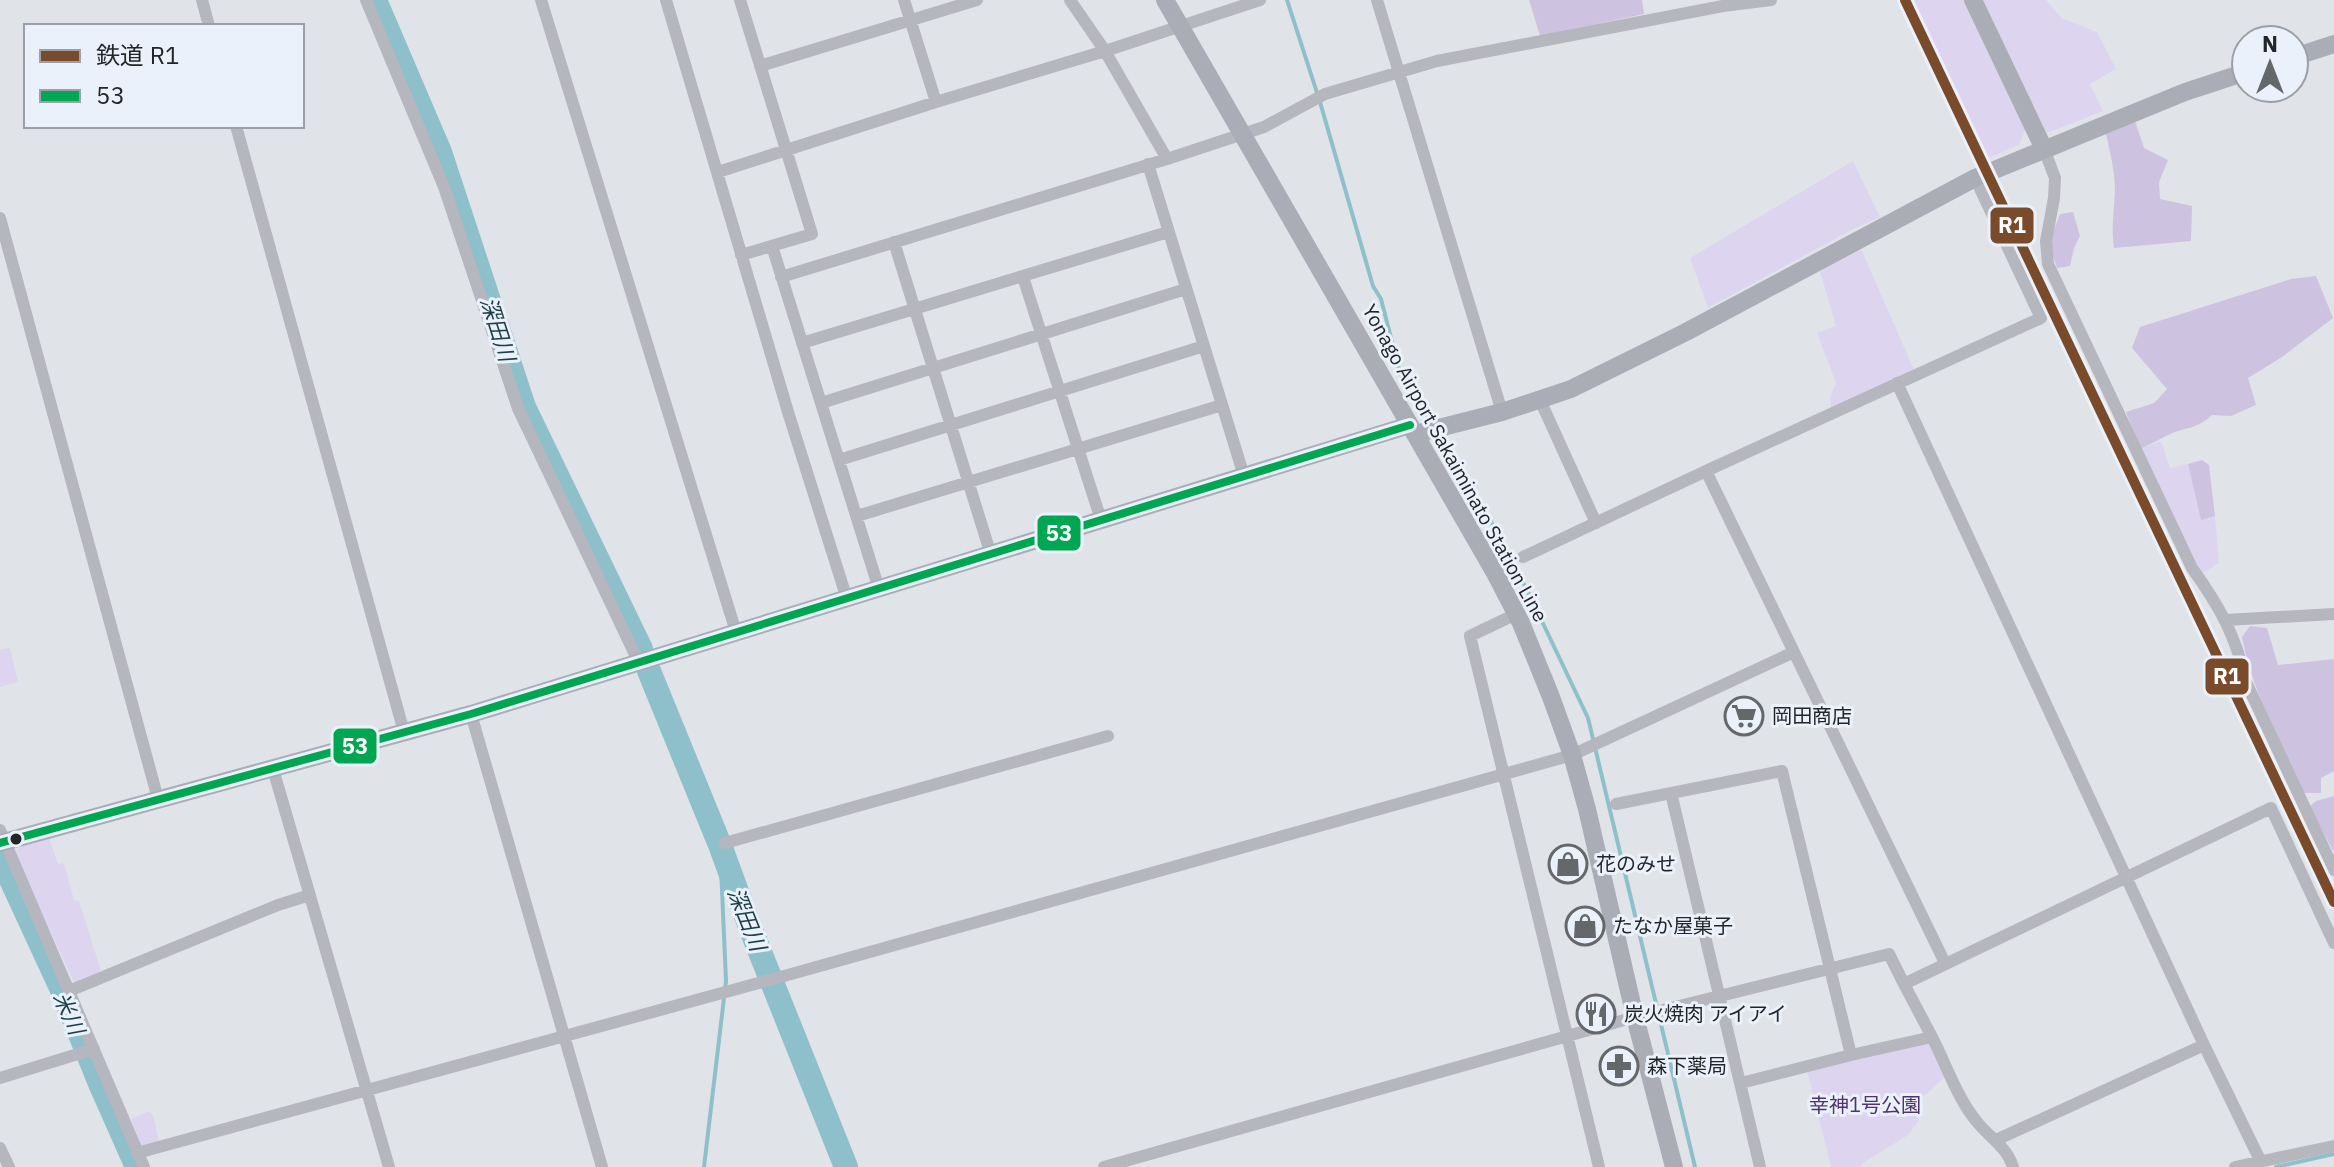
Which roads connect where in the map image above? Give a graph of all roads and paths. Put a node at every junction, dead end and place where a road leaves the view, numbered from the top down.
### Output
1 (202, 0) edge
2 (366, 0) edge
3 (541, 0) edge
4 (666, 0) edge
5 (754, 0) edge
6 (904, 0) edge
7 (977, 0) edge
8 (1070, 0) edge
9 (1165, 0) edge
10 (1260, 0) edge
11 (1377, 0) edge
12 (1771, 0) edge
13 (1973, 0) edge
14 (740, 2) edge
15 (910, 20) junction
16 (208, 24) edge
17 (1180, 27) junction
18 (2334, 44) edge
19 (1105, 51) junction
20 (2310, 52) edge
21 (760, 66) junction
22 (1399, 73) junction
23 (2230, 77) edge
24 (936, 102) junction
25 (237, 128) edge
26 (1243, 135) junction
27 (2044, 149) junction
28 (786, 152) junction
29 (1167, 159) junction
30 (1148, 164) junction
31 (718, 172) junction
32 (1975, 178) junction
33 (0, 218) edge
34 (1168, 232) junction
35 (894, 242) junction
36 (772, 246) junction
37 (741, 255) junction
38 (781, 277) junction
39 (1023, 277) junction
40 (1186, 289) junction
41 (915, 310) junction
42 (1041, 334) junction
43 (802, 343) junction
44 (1204, 346) junction
45 (932, 368) junction
46 (1897, 383) junction
47 (1060, 391) junction
48 (1540, 400) junction
49 (821, 403) junction
50 (1222, 405) junction
51 (1502, 412) junction
52 (950, 425) junction
53 (1412, 430) junction
54 (1078, 449) junction
55 (839, 460) junction
56 (1706, 471) junction
57 (1244, 476) junction
58 (968, 482) junction
59 (857, 516) junction
60 (1101, 520) junction
61 (1596, 523) junction
62 (991, 555) junction
63 (1523, 557) dead end
64 (879, 589) junction
65 (847, 599) junction
66 (1516, 614) junction
67 (2334, 614) edge
68 (2225, 620) junction
69 (736, 632) junction
70 (1794, 652) junction
71 (639, 663) junction
72 (471, 714) junction
73 (404, 732) junction
74 (1108, 736) dead end
75 (1572, 755) junction
76 (273, 769) junction
77 (1505, 773) junction
78 (1671, 793) junction
79 (158, 799) junction
80 (1616, 804) dead end
81 (2, 838) edge
82 (725, 843) dead end
83 (2334, 870) edge
84 (2127, 878) junction
85 (310, 895) junction
86 (2334, 943) edge
87 (1945, 963) junction
88 (1830, 969) junction
89 (1904, 984) junction
90 (69, 991) junction
91 (1720, 996) junction
92 (1635, 1017) junction
93 (563, 1037) junction
94 (1568, 1037) junction
95 (1932, 1037) junction
96 (2204, 1045) junction
97 (94, 1049) junction
98 (1851, 1055) junction
99 (0, 1078) edge
100 (1741, 1083) junction
101 (366, 1091) junction
102 (1996, 1140) junction
103 (2334, 1146) edge
104 (0, 1148) edge
105 (137, 1153) junction
106 (2248, 1165) edge
107 (9, 1167) edge
108 (144, 1167) edge
109 (389, 1167) edge
110 (602, 1167) edge
111 (1104, 1167) edge
112 (1599, 1167) edge
113 (1674, 1167) edge
114 (1760, 1167) edge
115 (2013, 1167) edge

1 - 16 street
2 - 71 street
3 - 69 street
4 - 31 street
5 - 14 street
6 - 15 street
7 - 15 street
8 - 19 street
9 - 17 street, Yonago Airport Sakaiminato Station Line
10 - 17 street
11 - 22 street
12 - 22 street
13 - 27 street
14 - 21 street
15 - 21 street
15 - 24 street
17 - 19 street
17 - 26 street, Yonago Airport Sakaiminato Station Line
18 - 20 street
19 - 24 street
19 - 29 street
21 - 28 street
22 - 26 street
22 - 51 street
23 - 27 street
24 - 28 street
25 - 73 street
26 - 29 street
26 - 53 street, Yonago Airport Sakaiminato Station Line
27 - 32 street
27 - 68 street
28 - 31 street
28 - 36 street
29 - 30 street
30 - 34 street
30 - 35 street
31 - 37 street
32 - 46 street
32 - 48 street
33 - 79 street
34 - 39 street
34 - 40 street
35 - 38 street
35 - 41 street
36 - 37 street
36 - 38 street
37 - 65 street
38 - 43 street
39 - 41 street
39 - 42 street
40 - 42 street
40 - 44 street
41 - 43 street
41 - 45 street
42 - 45 street
42 - 47 street
43 - 49 street
44 - 47 street
44 - 50 street
45 - 49 street
45 - 52 street
46 - 56 street
46 - 84 street
47 - 52 street
47 - 54 street
48 - 51 street
48 - 61 street
49 - 55 street
50 - 54 street
50 - 57 street
51 - 53 street
52 - 55 street
52 - 58 street
53 - 57 street
53 - 66 street, Yonago Airport Sakaiminato Station Line
54 - 58 street
54 - 60 street
55 - 59 street
56 - 61 street
56 - 70 street
57 - 60 street
58 - 59 street
58 - 62 street
59 - 64 street
60 - 62 street
61 - 63 street
62 - 64 street
64 - 65 street
65 - 69 street
66 - 75 street, Yonago Airport Sakaiminato Station Line
66 - 77 street
67 - 68 street
68 - 83 street
69 - 71 street
70 - 75 street
70 - 87 street
71 - 72 street
72 - 73 street
72 - 93 street
73 - 76 street
74 - 82 street
75 - 77 street
75 - 92 street, Yonago Airport Sakaiminato Station Line
76 - 79 street
76 - 85 street
77 - 93 street
77 - 94 street
78 - 80 street
78 - 88 street
78 - 91 street
79 - 81 street
81 - 90 street
84 - 86 street
84 - 87 street
84 - 96 street
85 - 90 street
85 - 101 street
87 - 89 street
88 - 89 street
88 - 91 street
88 - 98 street
89 - 95 street
90 - 97 street
91 - 92 street
91 - 100 street
92 - 94 street
92 - 113 street, Yonago Airport Sakaiminato Station Line
93 - 101 street
93 - 110 street
94 - 111 street
94 - 112 street
95 - 98 street
95 - 102 street
96 - 102 street
96 - 106 street
97 - 99 street
97 - 105 street
98 - 100 street
100 - 114 street
101 - 105 street
101 - 109 street
102 - 115 street
103 - 106 street
104 - 107 street
105 - 108 street

